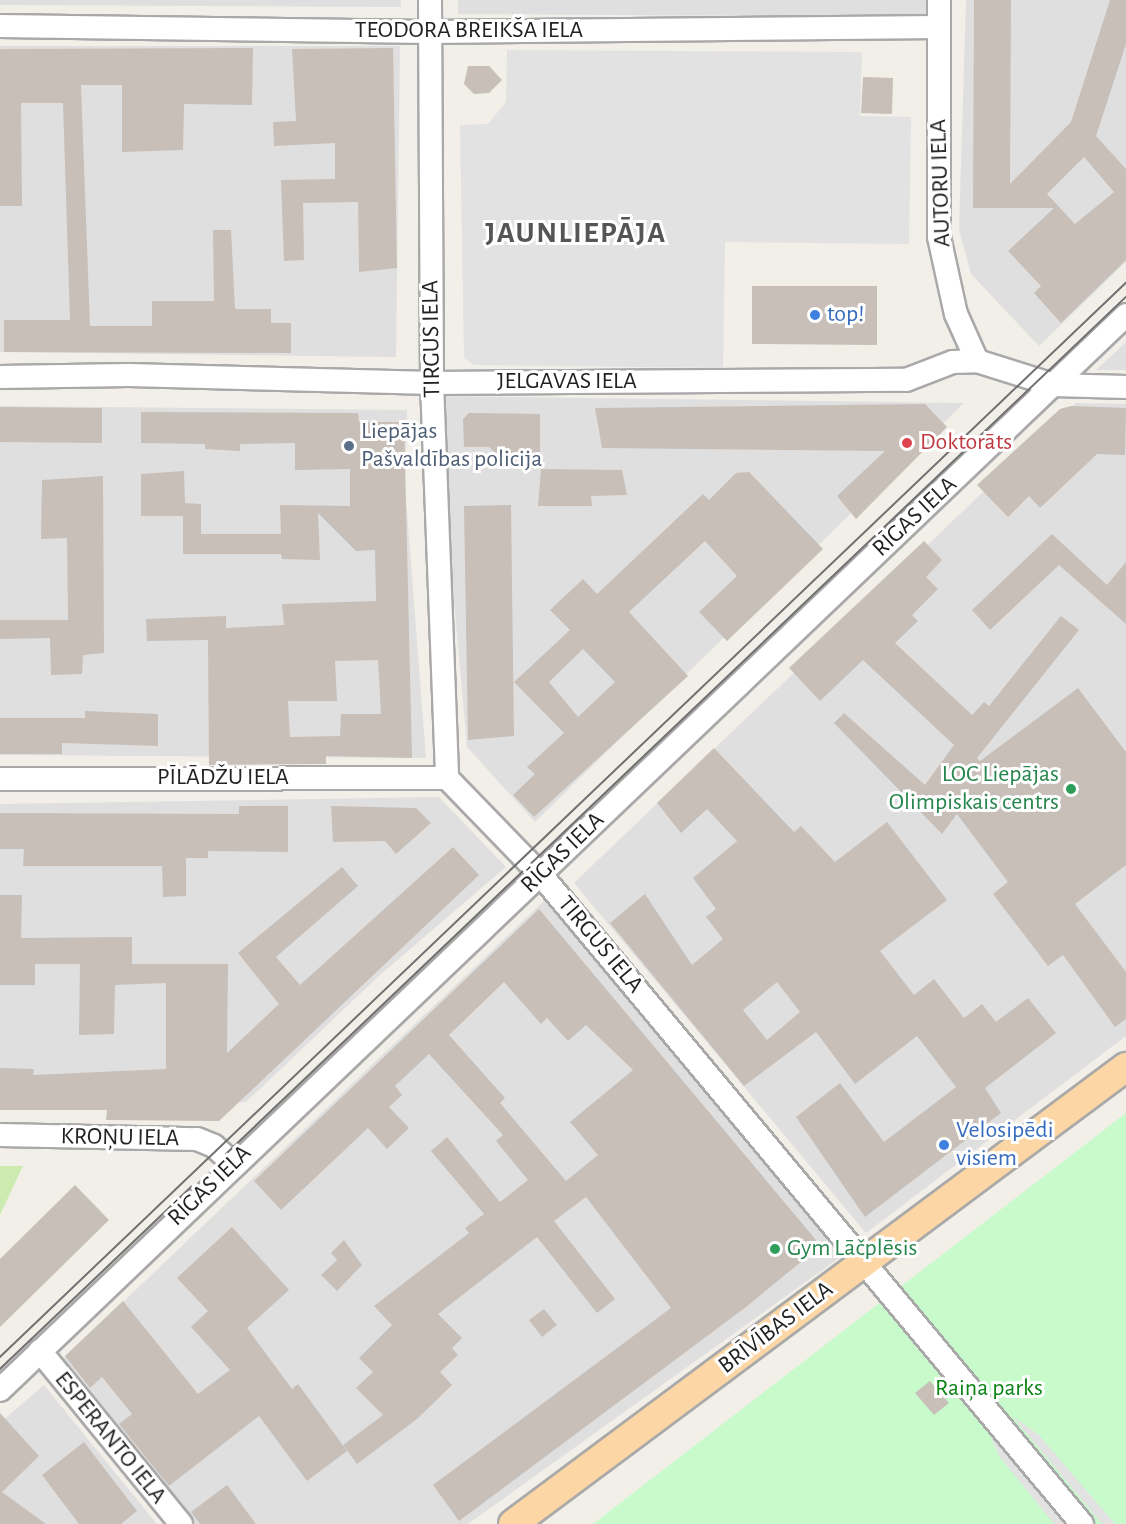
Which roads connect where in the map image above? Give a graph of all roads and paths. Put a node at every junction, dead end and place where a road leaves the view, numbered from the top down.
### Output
1 (430, 0) edge
2 (939, 0) edge
3 (0, 26) edge
4 (938, 27) junction
5 (429, 32) junction
6 (1126, 315) edge
7 (977, 361) junction
8 (0, 377) edge
9 (432, 383) junction
10 (1053, 385) junction
11 (1126, 387) edge
12 (447, 778) junction
13 (0, 779) edge
14 (541, 874) junction
15 (1126, 1067) edge
16 (0, 1136) edge
17 (232, 1164) junction
18 (864, 1262) junction
19 (40, 1351) junction
20 (0, 1390) edge
21 (181, 1524) edge
22 (513, 1524) edge
23 (1082, 1524) edge

1 - 5 street, TIRGUS IELA
2 - 4 street, AUTORU IELA
3 - 5 street, TEODORA BREIKŠA IELA
4 - 5 street, TEODORA BREIKŠA IELA
4 - 7 street, AUTORU IELA
5 - 9 street, TIRGUS IELA
6 - 10 street, RĪGAS IELA
7 - 9 street, JELGAVAS IELA
7 - 10 street, JELGAVAS IELA
8 - 9 street, JELGAVAS IELA
9 - 12 street, TIRGUS IELA
10 - 11 street, JELGAVAS IELA
10 - 14 street, RĪGAS IELA
12 - 13 street, PĪLĀDŽU IELA
12 - 14 street, TIRGUS IELA
14 - 17 street, RĪGAS IELA
14 - 18 street, TIRGUS IELA
15 - 18 main road, BRĪVĪBAS IELA
16 - 17 street, KROŅU IELA
17 - 19 street, RĪGAS IELA
18 - 22 main road, BRĪVĪBAS IELA
18 - 23 street, TIRGUS IELA
19 - 20 street, RĪGAS IELA
19 - 21 street, ESPERANTO IELA

